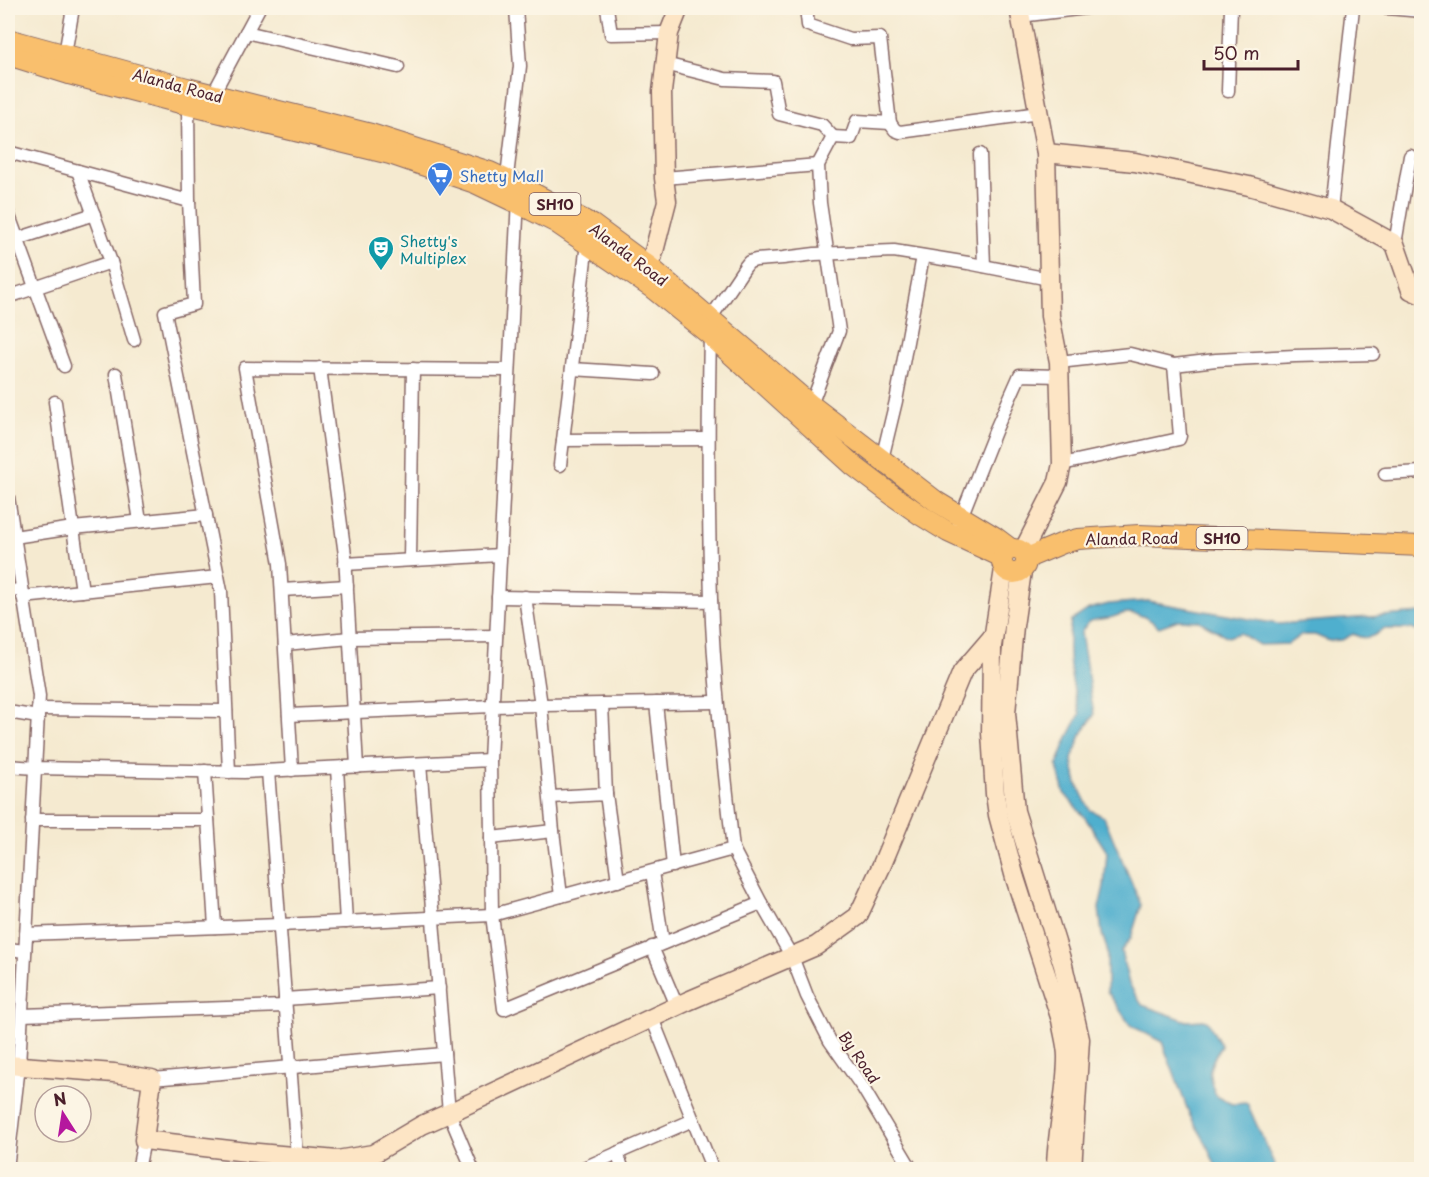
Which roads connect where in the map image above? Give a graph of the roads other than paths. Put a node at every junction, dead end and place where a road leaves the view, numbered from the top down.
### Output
1 (73, 8) edge
2 (259, 8) edge
3 (516, 8) edge
4 (607, 8) edge
5 (679, 8) edge
6 (806, 8) edge
7 (1086, 8) edge
8 (1231, 8) edge
9 (1353, 8) edge
10 (1387, 8) edge
11 (1422, 11) edge
12 (1020, 12) edge
13 (246, 32) junction
14 (669, 33) junction
15 (8, 39) edge
16 (65, 54) junction
17 (8, 55) edge
18 (665, 64) junction
19 (398, 67) dead end
20 (1228, 91) dead end
21 (213, 94) junction
22 (188, 105) junction
23 (1039, 113) junction
24 (890, 123) junction
25 (833, 137) junction
26 (8, 152) edge
27 (1046, 153) junction
28 (980, 154) dead end
29 (1410, 156) dead end
30 (427, 158) junction
31 (818, 165) junction
32 (78, 171) junction
33 (664, 178) junction
34 (512, 192) junction
35 (189, 201) junction
36 (1331, 209) junction
37 (8, 213) edge
38 (94, 214) junction
39 (17, 239) junction
40 (587, 243) junction
41 (1395, 244) junction
42 (826, 254) junction
43 (923, 256) junction
44 (111, 262) junction
45 (638, 265) junction
46 (984, 266) junction
47 (1049, 279) junction
48 (35, 287) junction
49 (1422, 295) edge
50 (8, 297) edge
51 (710, 327) junction
52 (134, 340) dead end
53 (1373, 354) dead end
54 (64, 366) dead end
55 (1174, 366) junction
56 (320, 368) junction
57 (413, 369) junction
58 (572, 369) junction
59 (1059, 369) junction
60 (509, 370) junction
61 (116, 374) dead end
62 (653, 374) dead end
63 (55, 402) dead end
64 (811, 405) junction
65 (708, 439) junction
66 (563, 440) junction
67 (882, 459) junction
68 (1062, 464) junction
69 (560, 465) dead end
70 (1422, 472) edge
71 (1385, 474) dead end
72 (8, 497) edge
73 (206, 515) junction
74 (140, 521) junction
75 (957, 526) junction
76 (73, 528) junction
77 (14, 537) junction
78 (1422, 546) edge
79 (500, 555) junction
80 (1015, 559) junction
81 (410, 560) junction
82 (345, 564) junction
83 (218, 577) junction
84 (347, 586) junction
85 (282, 590) junction
86 (82, 591) junction
87 (8, 592) edge
88 (23, 593) junction
89 (498, 597) junction
90 (525, 597) junction
91 (711, 600) junction
92 (496, 636) junction
93 (993, 636) junction
94 (350, 638) junction
95 (285, 644) junction
96 (717, 702) junction
97 (656, 703) junction
98 (602, 704) junction
99 (541, 705) junction
100 (492, 706) junction
101 (226, 711) junction
102 (354, 711) junction
103 (8, 712) edge
104 (38, 713) junction
105 (289, 715) junction
106 (490, 760) junction
107 (420, 764) junction
108 (8, 766) edge
109 (357, 767) junction
110 (35, 768) junction
111 (337, 768) junction
112 (292, 770) junction
113 (205, 771) junction
114 (268, 771) junction
115 (229, 772) junction
116 (606, 794) junction
117 (551, 797) junction
118 (32, 820) junction
119 (208, 820) junction
120 (553, 831) junction
121 (491, 838) junction
122 (733, 849) junction
123 (673, 866) junction
124 (652, 872) junction
125 (618, 881) junction
126 (561, 896) junction
127 (761, 903) junction
128 (492, 915) junction
129 (433, 918) junction
130 (346, 922) junction
131 (280, 925) junction
132 (215, 927) junction
133 (26, 934) junction
134 (657, 945) junction
135 (8, 950) edge
136 (25, 951) junction
137 (792, 957) junction
138 (439, 988) junction
139 (285, 1002) junction
140 (677, 1006) junction
141 (22, 1015) junction
142 (652, 1018) junction
143 (444, 1054) junction
144 (13, 1066) edge
145 (290, 1067) junction
146 (152, 1079) junction
147 (448, 1113) junction
148 (693, 1120) junction
149 (144, 1140) junction
150 (617, 1153) junction
151 (297, 1156) junction
152 (376, 1162) edge
153 (335, 1165) edge
154 (8, 1170) edge
155 (138, 1170) edge
156 (473, 1170) edge
157 (579, 1170) edge
158 (623, 1170) edge
159 (713, 1170) edge
160 (912, 1170) edge
161 (1056, 1170) edge
162 (1072, 1170) edge

1 - 16 street
2 - 13 street
3 - 34 street
4 - 14 street
5 - 14 street
6 - 24 street
7 - 12 street
8 - 20 street
9 - 36 street
10 - 11 street
12 - 23 street
13 - 19 street
13 - 21 street
14 - 18 street
15 - 16 main road, Alanda Road / SH10
16 - 21 main road, Alanda Road / SH10
17 - 22 main road, Alanda Road / SH10
18 - 25 street
18 - 33 street
21 - 30 main road, Alanda Road / SH10
22 - 30 main road, Alanda Road / SH10
22 - 35 street
23 - 24 street
23 - 27 street
24 - 25 street
25 - 31 street
26 - 32 street
27 - 36 street
27 - 47 street
28 - 46 street
29 - 41 street
30 - 34 main road, Alanda Road / SH10
31 - 33 street
31 - 42 street
32 - 35 street
32 - 38 street
33 - 45 street
34 - 40 main road, Alanda Road / SH10
34 - 45 main road, Alanda Road / SH10
34 - 60 street
35 - 73 street
36 - 41 street
37 - 39 street
38 - 39 street
38 - 44 street
39 - 48 street
40 - 45 main road, Alanda Road / SH10
40 - 58 street
41 - 49 street
42 - 43 street
42 - 51 street
42 - 64 street
43 - 46 street
43 - 67 street
44 - 48 street
44 - 52 street
45 - 51 main road, Alanda Road / SH10
46 - 47 street
47 - 59 street
48 - 50 street
48 - 54 street
51 - 64 main road, Alanda Road / SH10
51 - 65 street
51 - 75 main road, Alanda Road / SH10
53 - 55 street
55 - 59 street
55 - 68 street
56 - 57 street
56 - 82 street
56 - 85 street
57 - 60 street
57 - 81 street
58 - 62 street
58 - 66 street
59 - 68 street
59 - 75 street
60 - 79 street
61 - 74 street
63 - 76 street
64 - 67 main road, Alanda Road / SH10
65 - 66 street
65 - 91 street
66 - 69 street
67 - 75 main road, Alanda Road / SH10
68 - 80 street
70 - 71 street
72 - 77 street
73 - 74 street
73 - 83 street
74 - 76 street
75 - 80 main road, Alanda Road / SH10
76 - 77 street
76 - 86 street
77 - 88 street
78 - 80 main road, Alanda Road / SH10
79 - 81 street
79 - 89 street
80 - 93 street
80 - 162 street
81 - 82 street
82 - 84 street
83 - 86 street
83 - 101 street
84 - 85 street
84 - 94 street
85 - 95 street
86 - 88 street
87 - 88 street
88 - 104 street
89 - 90 street
89 - 92 street
90 - 91 street
90 - 99 street
91 - 96 street
92 - 94 street
92 - 100 street
93 - 137 street
93 - 161 street
94 - 95 street
94 - 102 street
95 - 105 street
96 - 97 street
96 - 122 street
97 - 98 street
97 - 123 street
98 - 99 street
98 - 116 street
99 - 100 street
99 - 117 street
100 - 102 street
100 - 106 street
101 - 104 street
101 - 115 street
102 - 105 street
102 - 109 street
103 - 104 street
104 - 110 street
105 - 112 street
106 - 107 street
106 - 121 street
107 - 109 street
107 - 129 street
108 - 110 street
109 - 111 street
110 - 113 street
110 - 118 street
111 - 112 street
111 - 130 street
112 - 114 street
113 - 115 street
113 - 119 street
114 - 115 street
114 - 131 street
116 - 117 street
116 - 125 street
117 - 120 street
118 - 119 street
118 - 133 street
119 - 132 street
120 - 121 street
120 - 126 street
121 - 128 street
122 - 123 street
122 - 127 street, By Road
123 - 124 street
124 - 125 street
124 - 134 street
125 - 126 street
126 - 128 street
127 - 134 street
127 - 137 street, By Road
128 - 129 street
128 - 134 street
129 - 130 street
129 - 138 street
130 - 131 street
131 - 132 street
131 - 139 street
132 - 133 street
133 - 136 street
134 - 140 street
135 - 136 street
136 - 141 street
137 - 140 street
137 - 160 street, By Road
138 - 139 street
138 - 143 street
139 - 141 street
139 - 145 street
140 - 142 street
141 - 144 street
142 - 147 street
142 - 148 street
143 - 145 street
143 - 147 street
144 - 146 street
144 - 154 street
145 - 146 street
145 - 151 street
146 - 149 street
147 - 152 street
147 - 156 street
148 - 150 street
148 - 159 street
149 - 151 street
149 - 155 street
150 - 157 street
150 - 158 street
151 - 153 street
152 - 153 street

